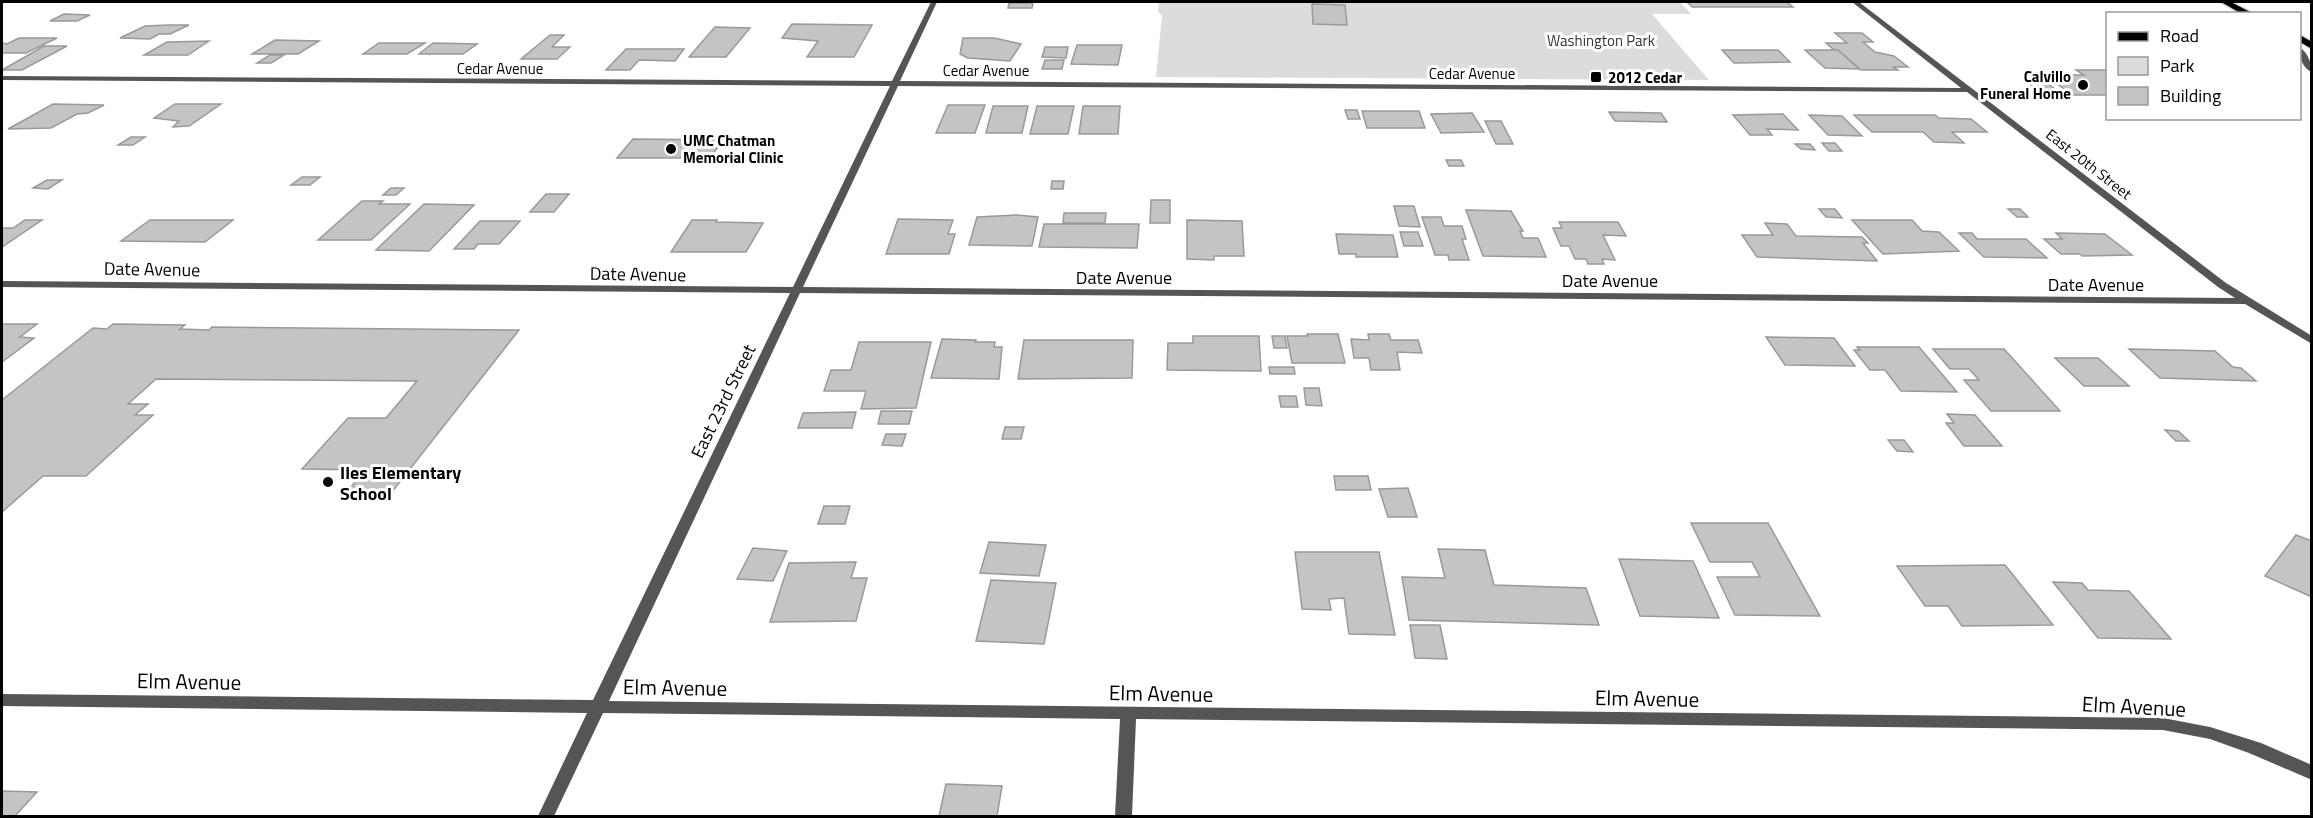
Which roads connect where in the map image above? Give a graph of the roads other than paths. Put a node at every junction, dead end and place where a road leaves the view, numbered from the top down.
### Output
1 (934, 2) edge
2 (1855, 2) edge
3 (2225, 2) edge
4 (2246, 12) edge
5 (2301, 52) edge
6 (2312, 70) edge
7 (2, 78) edge
8 (895, 83) junction
9 (1970, 90) junction
10 (2, 284) edge
11 (795, 291) junction
12 (2247, 301) junction
13 (2312, 341) edge
14 (2, 700) edge
15 (598, 707) junction
16 (1128, 713) junction
17 (2312, 773) edge
18 (546, 816) edge
19 (1123, 816) edge

1 - 8 street, East 23rd Street
2 - 9 street, East 20th Street
3 - 4 main road
5 - 6 street
7 - 8 street, Cedar Avenue
8 - 9 street, Cedar Avenue
8 - 11 street, East 23rd Street
9 - 12 street, East 20th Street
10 - 11 street, Date Avenue
11 - 12 street, Date Avenue
11 - 15 street, East 23rd Street
12 - 13 street, East 20th Street
14 - 15 street, Elm Avenue
15 - 16 street, Elm Avenue
15 - 18 street, East 23rd Street
16 - 17 street, Elm Avenue
16 - 19 street

